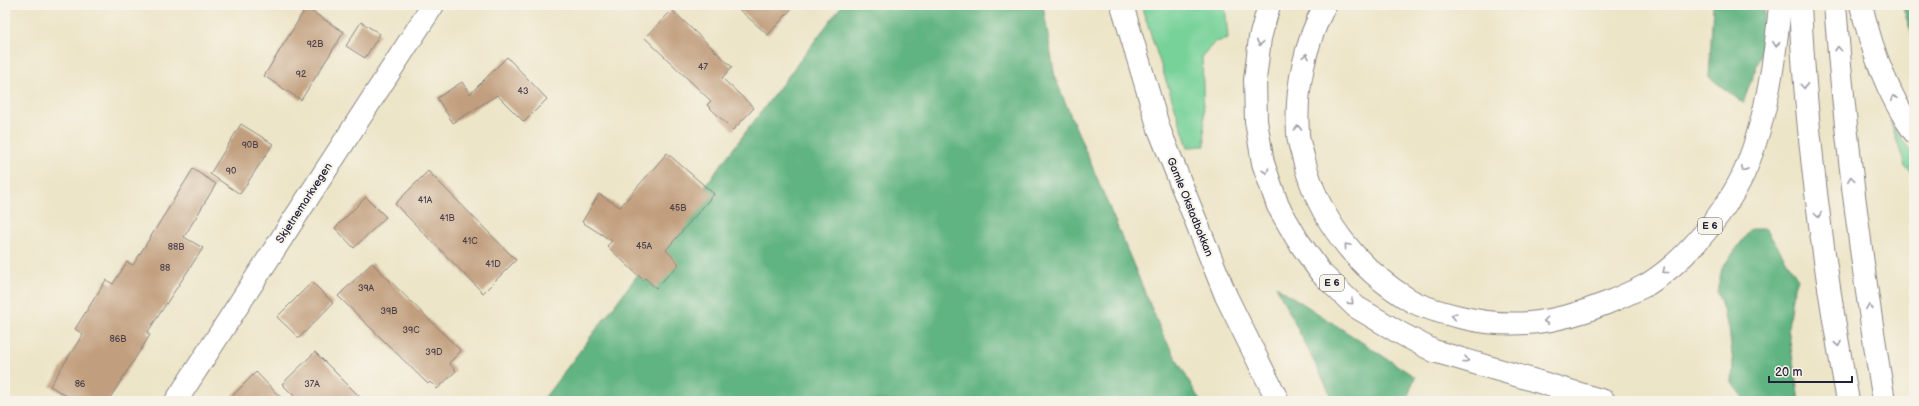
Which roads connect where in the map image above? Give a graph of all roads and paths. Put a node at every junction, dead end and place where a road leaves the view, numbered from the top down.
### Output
1 (432, 5) edge
2 (1122, 5) edge
3 (1269, 5) edge
4 (1325, 5) edge
5 (1780, 5) edge
6 (1800, 5) edge
7 (1835, 5) edge
8 (1861, 5) edge
9 (1914, 132) edge
10 (176, 401) edge
11 (1278, 401) edge
12 (1604, 401) edge
13 (1848, 401) edge
14 (1884, 401) edge

1 - 10 main road, Skjetnemarkvegen
2 - 11 main road, Gamle Okstadbakkan
3 -> 12 main road, E 6
5 -> 4 main road, E 6
6 -> 13 main road
14 -> 7 main road
9 -> 8 main road

